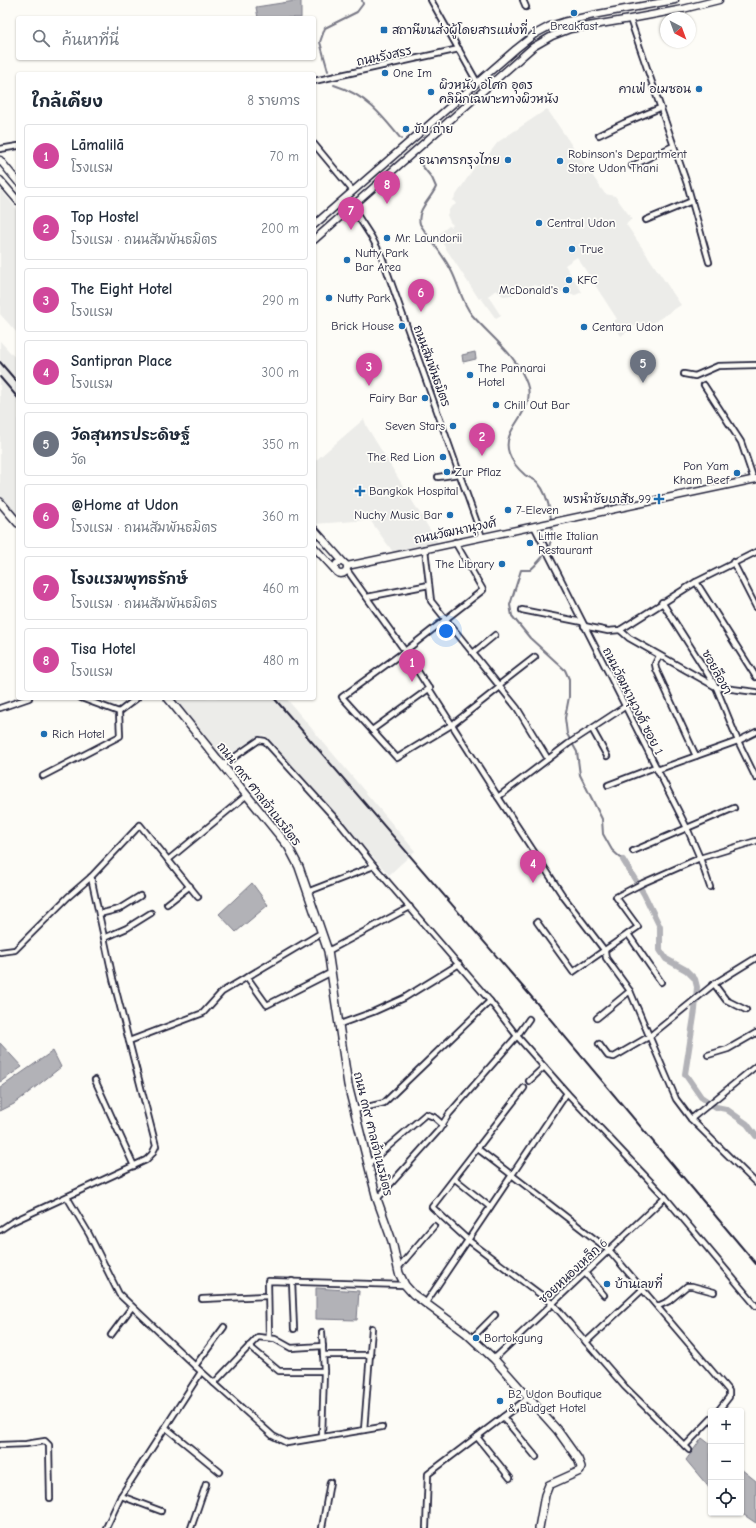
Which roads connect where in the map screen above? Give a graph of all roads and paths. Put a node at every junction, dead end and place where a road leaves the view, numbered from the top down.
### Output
1 (431, 0) edge
2 (523, 0) edge
3 (675, 0) edge
4 (719, 0) edge
5 (526, 7) dead end
6 (628, 9) junction
7 (630, 19) junction
8 (459, 49) junction
9 (316, 81) edge
10 (477, 82) junction
11 (482, 92) junction
12 (660, 108) junction
13 (599, 135) dead end
14 (416, 136) junction
15 (423, 145) junction
16 (16, 146) edge
17 (316, 146) edge
18 (674, 146) junction
19 (0, 150) edge
20 (0, 160) edge
21 (632, 166) dead end
22 (0, 180) edge
23 (16, 180) edge
24 (353, 191) junction
25 (345, 198) junction
26 (16, 199) edge
27 (692, 201) junction
28 (352, 207) junction
29 (646, 220) dead end
30 (316, 223) edge
31 (316, 238) edge
32 (709, 262) dead end
33 (756, 365) edge
34 (684, 374) dead end
35 (704, 385) dead end
36 (460, 474) junction
37 (438, 477) dead end
38 (755, 479) edge
39 (0, 502) edge
40 (16, 521) edge
41 (534, 526) junction
42 (316, 531) edge
43 (482, 537) junction
44 (322, 538) junction
45 (455, 542) junction
46 (316, 544) edge
47 (316, 548) edge
48 (425, 549) junction
49 (756, 552) edge
50 (733, 562) junction
51 (346, 566) junction
52 (335, 570) junction
53 (696, 582) junction
54 (429, 585) junction
55 (367, 597) junction
56 (662, 602) junction
57 (756, 607) edge
58 (522, 610) dead end
59 (446, 620) junction
60 (583, 624) junction
61 (620, 630) junction
62 (495, 635) dead end
63 (405, 650) junction
64 (473, 653) junction
65 (535, 656) dead end
66 (659, 656) junction
67 (756, 677) edge
68 (500, 686) junction
69 (716, 687) junction
70 (430, 688) junction
71 (756, 692) edge
72 (23, 700) edge
73 (86, 700) edge
74 (134, 700) edge
75 (170, 700) edge
76 (626, 706) junction
77 (0, 708) edge
78 (119, 712) junction
79 (453, 724) junction
80 (592, 729) junction
81 (372, 730) junction
82 (756, 732) edge
83 (738, 741) junction
84 (607, 756) dead end
85 (696, 756) junction
86 (548, 759) junction
87 (223, 765) junction
88 (656, 768) junction
89 (43, 776) dead end
90 (756, 778) edge
91 (608, 786) dead end
92 (247, 795) junction
93 (498, 797) junction
94 (734, 808) dead end
95 (686, 828) junction
96 (756, 841) edge
97 (633, 851) dead end
98 (700, 858) junction
99 (168, 860) junction
100 (374, 866) junction
101 (91, 877) junction
102 (190, 886) junction
103 (710, 887) dead end
104 (307, 892) junction
105 (140, 896) dead end
106 (198, 896) dead end
107 (167, 904) dead end
108 (410, 907) junction
109 (151, 913) dead end
110 (99, 914) junction
111 (537, 922) dead end
112 (321, 933) junction
113 (628, 934) junction
114 (104, 938) junction
115 (328, 951) junction
116 (605, 951) junction
117 (0, 952) edge
118 (756, 958) edge
119 (459, 964) junction
120 (332, 972) junction
121 (247, 977) junction
122 (661, 982) dead end
123 (714, 984) junction
124 (630, 991) junction
125 (490, 1001) junction
126 (746, 1010) dead end
127 (597, 1018) dead end
128 (529, 1019) dead end
129 (340, 1024) junction
130 (756, 1033) edge
131 (518, 1034) junction
132 (650, 1036) junction
133 (129, 1041) junction
134 (598, 1044) dead end
135 (708, 1056) dead end
136 (756, 1066) edge
137 (544, 1067) junction
138 (95, 1080) dead end
139 (529, 1081) dead end
140 (524, 1088) dead end
141 (567, 1093) junction
142 (355, 1110) junction
143 (691, 1119) junction
144 (443, 1125) junction
145 (478, 1149) junction
146 (368, 1164) junction
147 (134, 1166) junction
148 (512, 1174) junction
149 (455, 1179) junction
150 (756, 1183) edge
151 (67, 1197) junction
152 (665, 1197) junction
153 (377, 1199) junction
154 (490, 1207) junction
155 (434, 1226) dead end
156 (0, 1230) edge
157 (468, 1240) junction
158 (609, 1250) junction
159 (398, 1268) junction
160 (585, 1273) junction
161 (292, 1281) junction
162 (405, 1285) junction
163 (643, 1289) junction
164 (714, 1292) dead end
165 (604, 1295) dead end
166 (268, 1296) junction
167 (202, 1299) dead end
168 (425, 1304) junction
169 (553, 1304) junction
170 (658, 1306) junction
171 (756, 1306) edge
172 (132, 1307) junction
173 (494, 1315) dead end
174 (224, 1327) dead end
175 (372, 1328) dead end
176 (294, 1329) dead end
177 (322, 1332) dead end
178 (111, 1335) dead end
179 (270, 1338) junction
180 (472, 1338) junction
181 (586, 1342) junction
182 (249, 1346) junction
183 (323, 1346) junction
184 (323, 1355) junction
185 (371, 1355) junction
186 (494, 1359) junction
187 (194, 1366) junction
188 (201, 1372) junction
189 (324, 1372) junction
190 (214, 1383) junction
191 (528, 1398) junction
192 (720, 1408) edge
193 (503, 1417) junction
194 (708, 1422) edge
195 (165, 1427) junction
196 (382, 1427) dead end
197 (364, 1430) junction
198 (322, 1437) junction
199 (477, 1437) junction
200 (0, 1445) edge
201 (685, 1446) junction
202 (689, 1450) dead end
203 (536, 1457) dead end
204 (220, 1472) dead end
205 (510, 1478) dead end
206 (330, 1482) dead end
207 (206, 1484) dead end
208 (121, 1496) junction
209 (50, 1498) dead end
210 (161, 1511) dead end
211 (106, 1528) edge
212 (191, 1528) edge
213 (322, 1528) edge
214 (426, 1528) edge
215 (539, 1528) edge

1 - 8 street
2 - 5 street
3 - 6 street
4 - 7 street
6 - 7 street
6 - 10 street
7 - 11 street
7 - 12 street
8 - 9 street, ถนนรังสรร
8 - 10 street
10 - 11 street
10 - 14 street
11 - 15 street
12 - 13 street
12 - 18 street
14 - 15 street
14 - 24 street
15 - 28 street
16 - 19 street
17 - 24 street
18 - 21 street
18 - 27 street
20 - 23 street
22 - 26 street
24 - 25 street
25 - 28 street
25 - 30 street
27 - 29 street
27 - 32 street
28 - 31 street
28 - 36 street, ถนนสัมพันธมิตร
33 - 34 street
35 - 38 street
36 - 37 street
36 - 43 street, ถนนสัมพันธมิตร
38 - 41 street, ถนนวัฒนานุวงศ์
39 - 40 main road
41 - 43 street, ถนนวัฒนานุวงศ์
41 - 60 street, ถนนวัฒนานุวงศ์ ซอย 1
42 - 44 street
43 - 45 street, ถนนวัฒนานุวงศ์
44 - 46 street
44 - 51 street
45 - 48 street, ถนนวัฒนานุวงศ์
45 - 59 street
47 - 52 street
48 - 51 street, ถนนวัฒนานุวงศ์
48 - 54 street
49 - 50 street
50 - 53 street
50 - 57 street
51 - 52 street
51 - 52 street
51 - 55 street
53 - 56 street
53 - 67 street
54 - 55 street
54 - 59 street
55 - 63 street
56 - 61 street
56 - 69 street, ซอยลือชา
58 - 60 street
59 - 63 street
59 - 64 street
60 - 61 street
60 - 76 street, ถนนวัฒนานุวงศ์ ซอย 1
61 - 66 street
62 - 64 street
63 - 70 street
63 - 81 street
64 - 68 street
65 - 68 street
66 - 69 street
66 - 85 street
68 - 79 street
68 - 86 street
69 - 71 street
69 - 83 street, ซอยลือชา
70 - 79 street
70 - 81 street
72 - 77 street
73 - 78 street
74 - 78 street
75 - 87 main road, ถนน ๓๙ ศาลเจ้าเนรมิตร
76 - 80 street
76 - 88 street, ถนนวัฒนานุวงศ์ ซอย 1
78 - 89 street
79 - 81 street
79 - 93 street
80 - 84 street
80 - 86 street
82 - 83 street
83 - 85 street
83 - 90 street, ซอยลือชา
85 - 88 street
86 - 93 street
87 - 92 main road, ถนน ๓๙ ศาลเจ้าเนรมิตร
87 - 100 street
88 - 91 street
88 - 95 street, ถนนวัฒนานุวงศ์ ซอย 1
92 - 99 street
92 - 104 main road, ถนน ๓๙ ศาลเจ้าเนรมิตร
93 - 116 street
94 - 95 street
95 - 97 street
95 - 98 street, ถนนวัฒนานุวงศ์ ซอย 1
96 - 98 street
98 - 103 street, ถนนวัฒนานุวงศ์ ซอย 1
98 - 113 street
99 - 101 street
99 - 102 street
100 - 104 street
100 - 108 street
101 - 110 street
101 - 117 street
102 - 106 street
102 - 107 street
104 - 112 main road, ถนน ๓๙ ศาลเจ้าเนรมิตร
105 - 110 street
108 - 115 street
108 - 119 street
109 - 114 street
110 - 114 street
111 - 116 street
112 - 115 main road, ถนน ๓๙ ศาลเจ้าเนรมิตร
112 - 121 street
113 - 116 street
113 - 122 street
114 - 133 street
115 - 120 main road, ถนน ๓๙ ศาลเจ้าเนรมิตร
116 - 124 street
118 - 123 street
119 - 125 street
119 - 129 street
120 - 121 street
120 - 129 main road, ถนน ๓๙ ศาลเจ้าเนรมิตร
121 - 133 street
123 - 126 street
123 - 132 street
124 - 127 street
124 - 132 street
125 - 131 street
125 - 142 street
128 - 131 street
129 - 142 main road, ถนน ๓๙ ศาลเจ้าเนรมิตร
130 - 135 street
131 - 137 street
131 - 144 street
132 - 134 street
132 - 143 street
133 - 147 street
136 - 143 street
137 - 139 street
137 - 141 street
138 - 147 street
140 - 145 street
141 - 148 street
141 - 152 street
142 - 146 main road, ถนน ๓๙ ศาลเจ้าเนรมิตร
143 - 150 street
144 - 146 street
144 - 153 street
145 - 148 street
145 - 149 street
146 - 153 main road, ถนน ๓๙ ศาลเจ้าเนรมิตร
147 - 151 street
148 - 154 street
148 - 158 street
149 - 154 street
149 - 157 street
151 - 156 street
151 - 172 street
152 - 158 street, ซอยหนองเหล็ก 6
152 - 171 street
153 - 159 main road, ถนน ๓๙ ศาลเจ้าเนรมิตร
154 - 157 street
155 - 159 street
157 - 168 street
157 - 169 street
158 - 160 street, ซอยหนองเหล็ก 6
158 - 163 street
159 - 162 main road, ถนน ๓๙ ศาลเจ้าเนรมิตร
160 - 165 street
160 - 169 street, ซอยหนองเหล็ก 6
161 - 162 street
161 - 166 street
161 - 176 street
162 - 168 main road, ถนน ๓๙ ศาลเจ้าเนรมิตร
163 - 170 street
163 - 181 street
164 - 170 street
166 - 167 street
166 - 179 street
168 - 180 main road, ถนน ๓๙ ศาลเจ้าเนรมิตร
169 - 181 street
169 - 186 street, ซอยหนองเหล็ก 6
170 - 192 street
172 - 178 street
172 - 187 street
173 - 180 street
174 - 187 street
175 - 185 street
177 - 183 street
179 - 182 street
179 - 183 street
180 - 186 main road, ถนน ๓๙ ศาลเจ้าเนรมิตร
181 - 201 street
182 - 189 street
182 - 190 street
183 - 184 street
184 - 185 street
184 - 189 street
185 - 197 street
186 - 191 main road, ถนน ๓๙ ศาลเจ้าเนรมิตร
187 - 188 street
188 - 190 street
188 - 195 street
189 - 198 street
190 - 198 street
191 - 193 street
191 - 215 main road, ถนน ๓๙ ศาลเจ้าเนรมิตร
193 - 199 street
193 - 203 street
194 - 201 street
195 - 204 street
195 - 208 street
196 - 197 street
197 - 198 street
199 - 205 street
199 - 214 street
200 - 209 street
201 - 202 street
206 - 213 street
207 - 212 street
208 - 210 street
208 - 211 street

